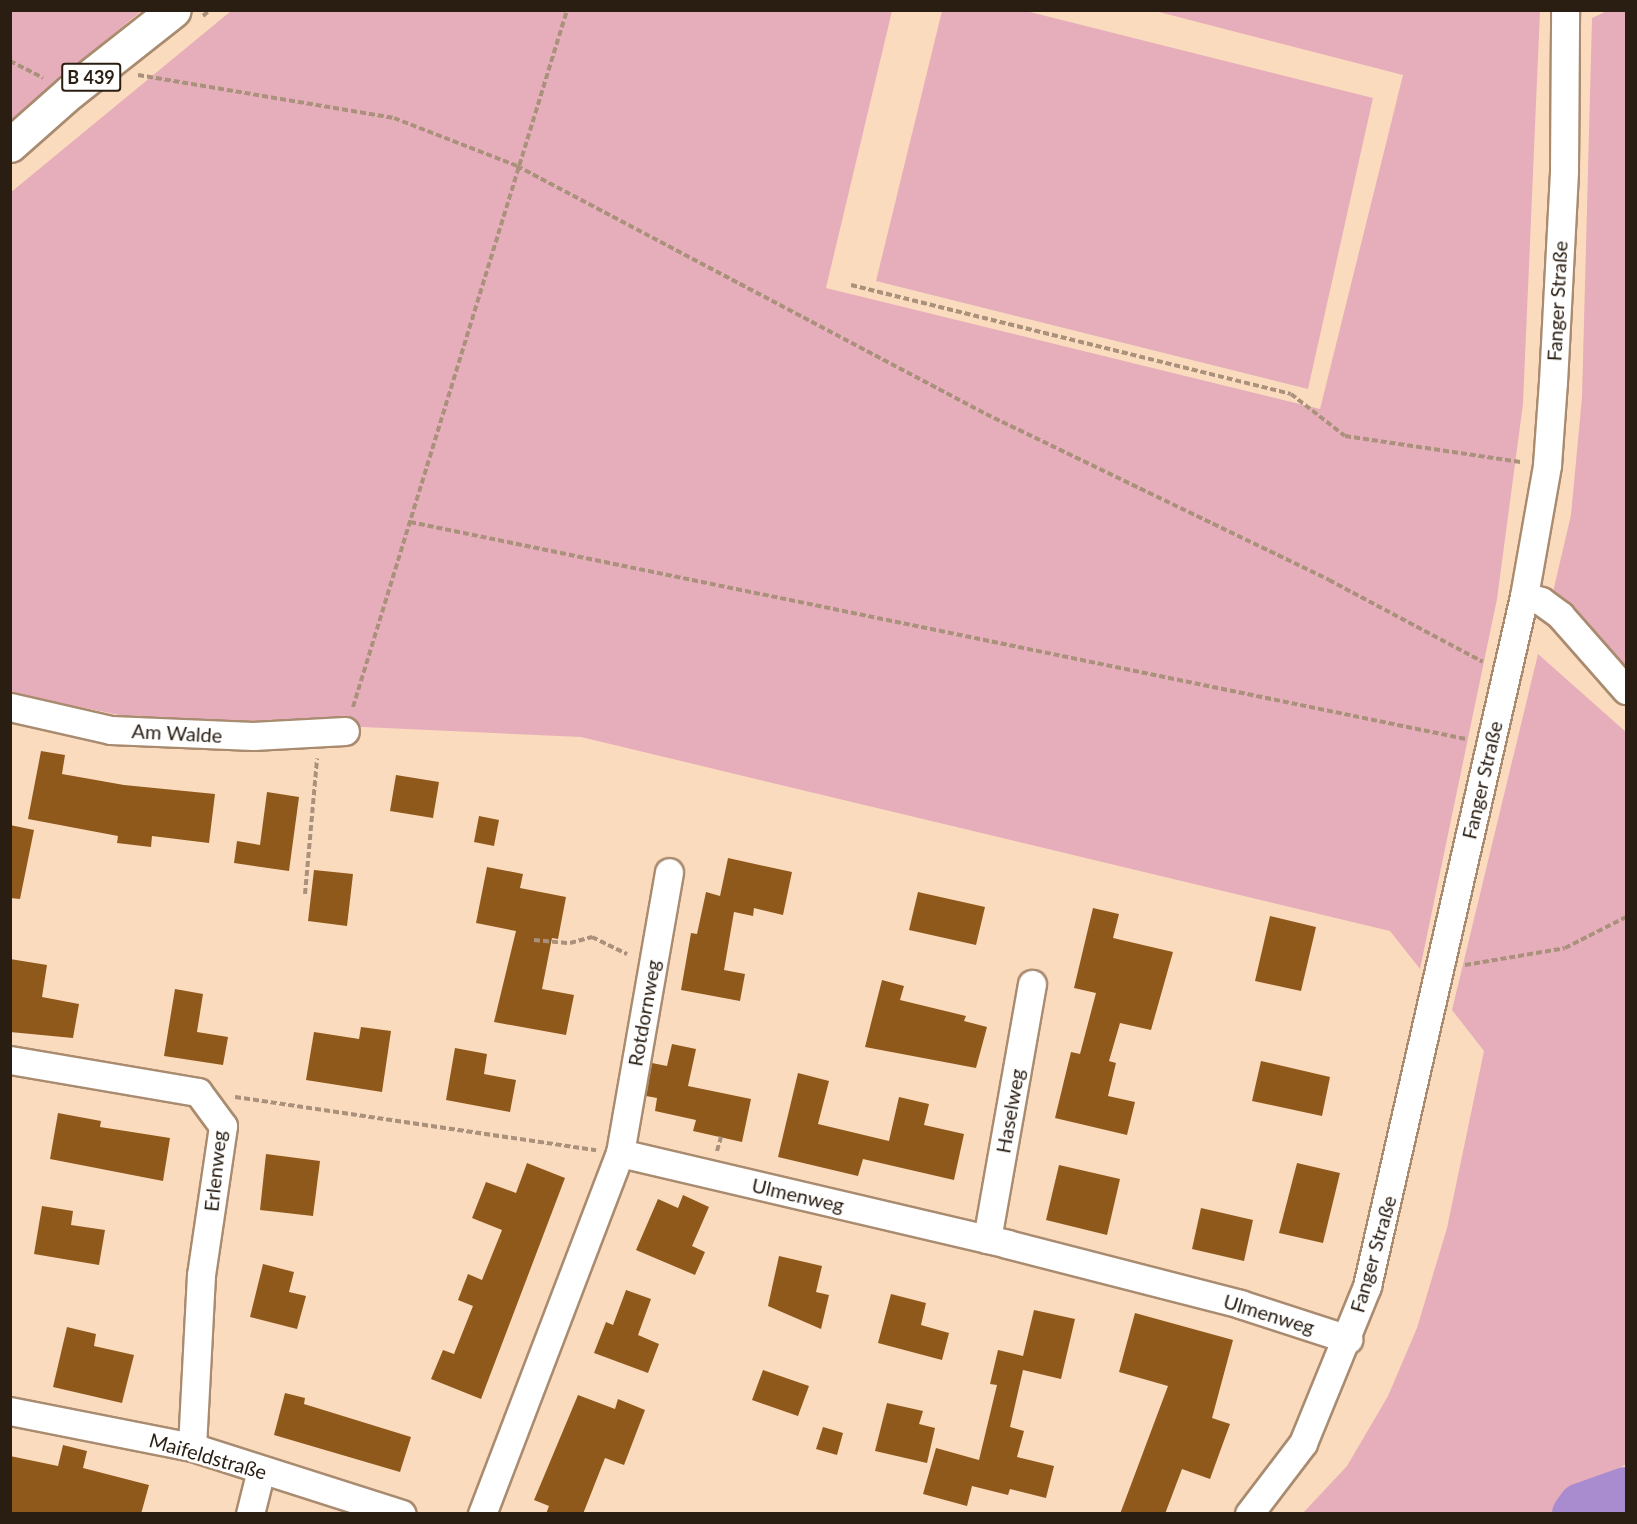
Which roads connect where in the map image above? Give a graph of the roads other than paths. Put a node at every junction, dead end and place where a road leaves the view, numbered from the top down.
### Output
1 (174, 10) edge
2 (1565, 10) edge
3 (10, 145) edge
4 (1524, 596) junction
5 (1626, 690) edge
6 (10, 707) edge
7 (345, 731) road end
8 (669, 872) dead end
9 (1032, 984) dead end
10 (10, 1060) edge
11 (620, 1153) junction
12 (987, 1239) junction
13 (1348, 1339) junction
14 (10, 1412) edge
15 (192, 1447) junction
16 (261, 1470) junction
17 (250, 1514) edge
18 (402, 1514) edge
19 (483, 1514) edge
20 (1249, 1514) edge

1 - 3 main road, B 439
2 - 4 street, Fanger Straße
4 - 5 street
4 - 13 street, Fanger Straße
6 - 7 street, Am Walde
8 - 11 street, Rotdornweg
9 - 12 street, Haselweg
10 - 15 street, Erlenweg
11 - 12 street, Ulmenweg
11 - 19 street
12 - 13 street, Ulmenweg
13 - 20 street, Fanger Straße
14 - 15 street, Maifeldstraße
15 - 16 street, Maifeldstraße
16 - 17 street
16 - 18 street, Maifeldstraße

